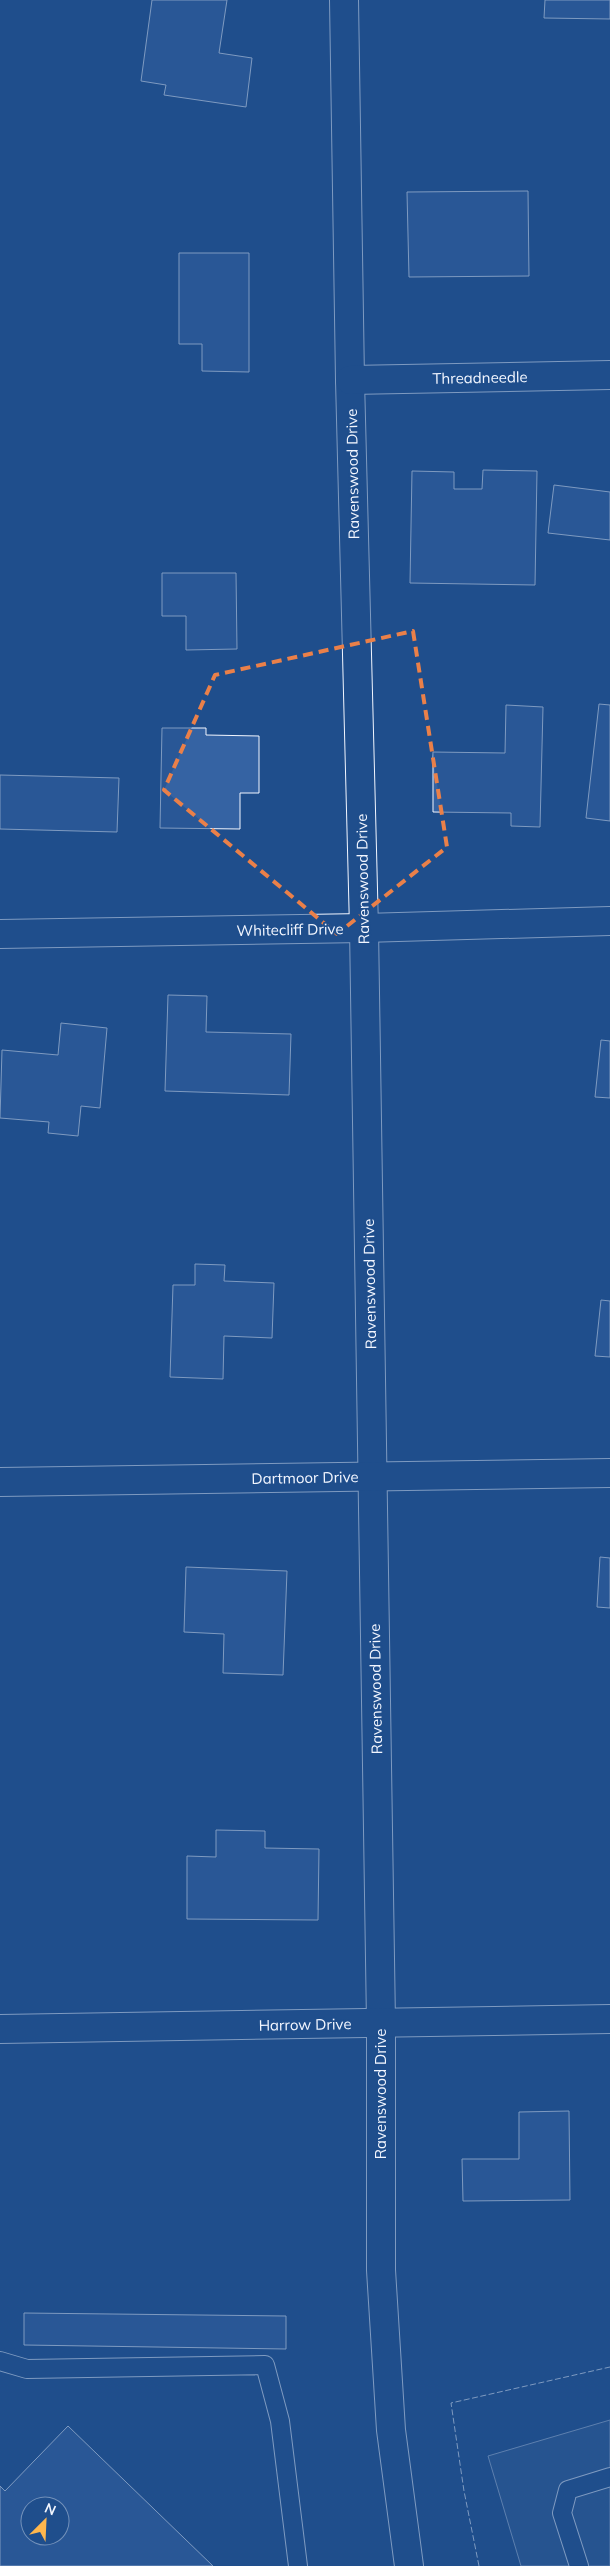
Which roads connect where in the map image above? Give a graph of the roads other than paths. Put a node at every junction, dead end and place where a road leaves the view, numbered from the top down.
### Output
1 (344, 0) edge
2 (610, 375) edge
3 (350, 380) junction
4 (610, 921) edge
5 (364, 928) junction
6 (0, 934) edge
7 (610, 1473) edge
8 (373, 1477) junction
9 (0, 1482) edge
10 (610, 2019) edge
11 (381, 2024) junction
12 (0, 2029) edge
13 (0, 2361) edge
14 (610, 2476) edge
15 (298, 2566) edge
16 (409, 2566) edge
17 (579, 2566) edge

1 - 3 street, Ravenswood Drive
2 - 3 street, Threadneedle
3 - 5 street, Ravenswood Drive
4 - 5 street, Whitecliff Drive
5 - 6 street, Whitecliff Drive
5 - 8 street, Ravenswood Drive
7 - 8 street, Dartmoor Drive
8 - 9 street, Dartmoor Drive
8 - 11 street, Ravenswood Drive
10 - 11 street, Harrow Drive
11 - 12 street, Harrow Drive
11 - 16 street, Ravenswood Drive
13 - 15 lane
14 - 17 lane

